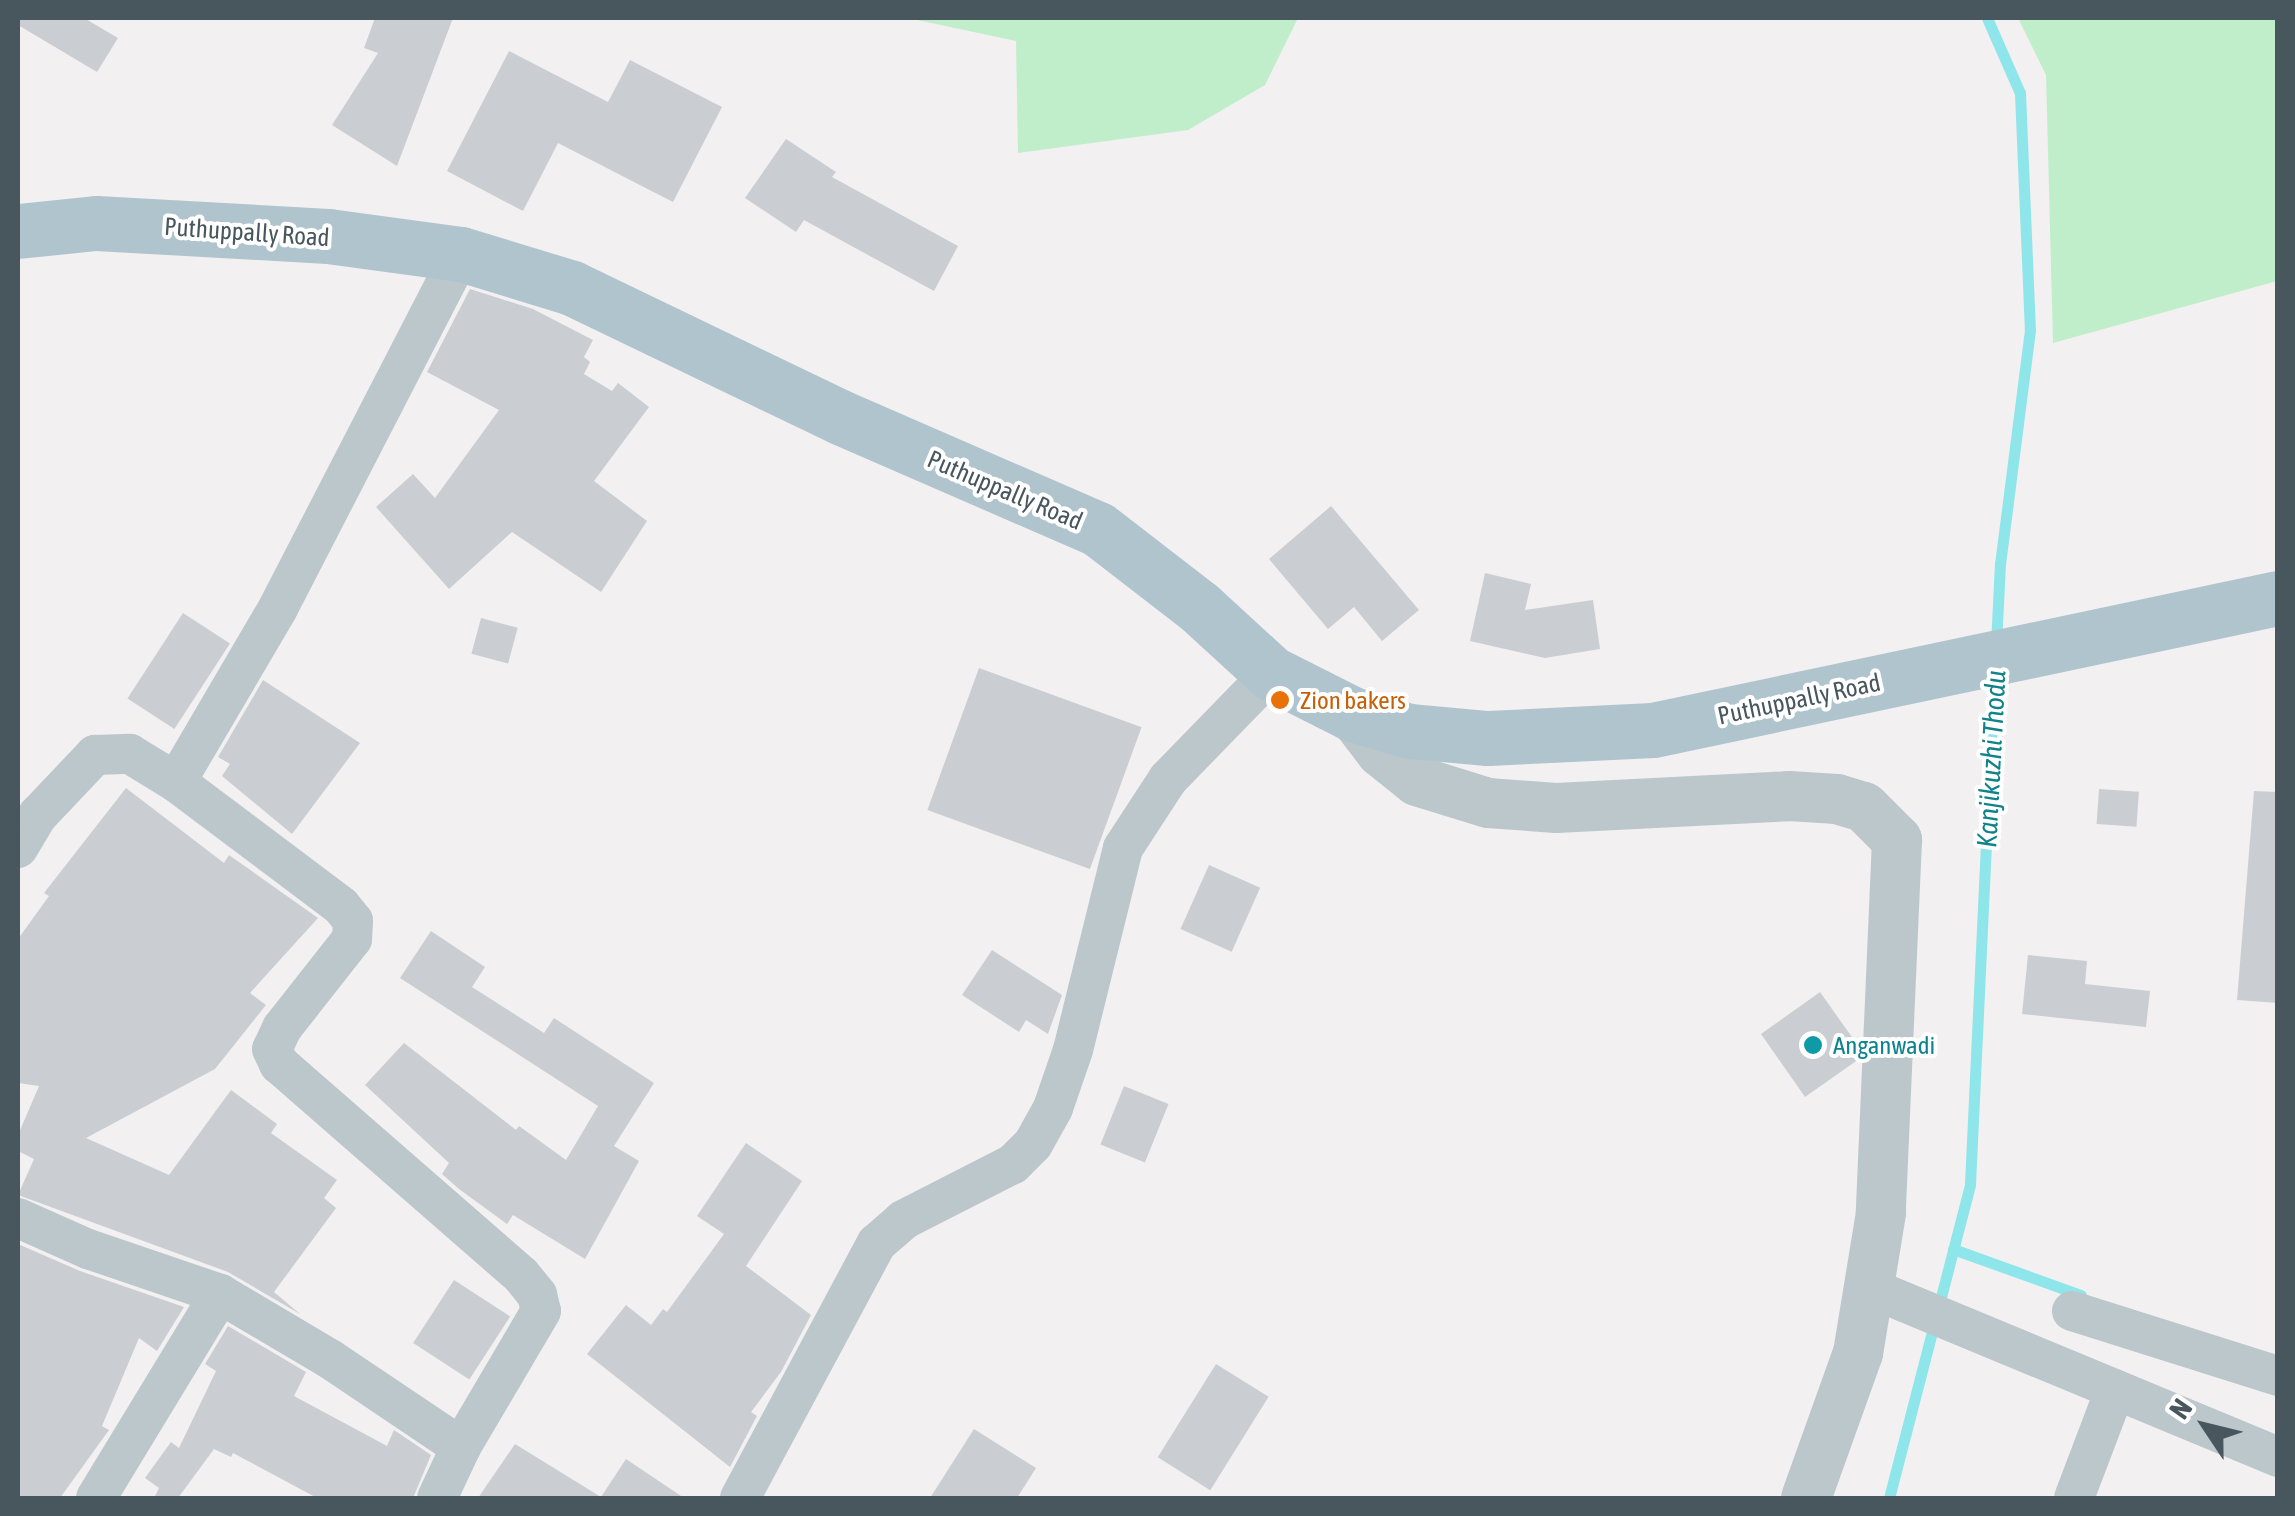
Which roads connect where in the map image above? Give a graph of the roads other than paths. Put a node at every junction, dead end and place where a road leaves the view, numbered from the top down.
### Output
1 (18, 231) edge
2 (461, 254) junction
3 (2278, 598) edge
4 (1270, 674) junction
5 (1352, 714) junction
6 (176, 782) junction
7 (18, 848) edge
8 (18, 1218) edge
9 (1868, 1286) junction
10 (220, 1294) junction
11 (2072, 1310) dead end
12 (2278, 1376) edge
13 (2116, 1390) junction
14 (461, 1447) junction
15 (2278, 1457) edge
16 (96, 1498) edge
17 (437, 1498) edge
18 (740, 1498) edge
19 (1806, 1498) edge
20 (2074, 1498) edge

1 - 2 main road, Puthuppally Road
2 - 4 main road, Puthuppally Road
2 - 6 street
3 - 5 main road, Puthuppally Road
4 - 5 main road, Puthuppally Road
4 - 18 street
5 - 9 street
6 - 7 street
6 - 14 street
8 - 10 street
9 - 13 street
9 - 19 street
10 - 14 street
10 - 16 street
11 - 12 street
13 - 15 street
13 - 20 street
14 - 17 street

